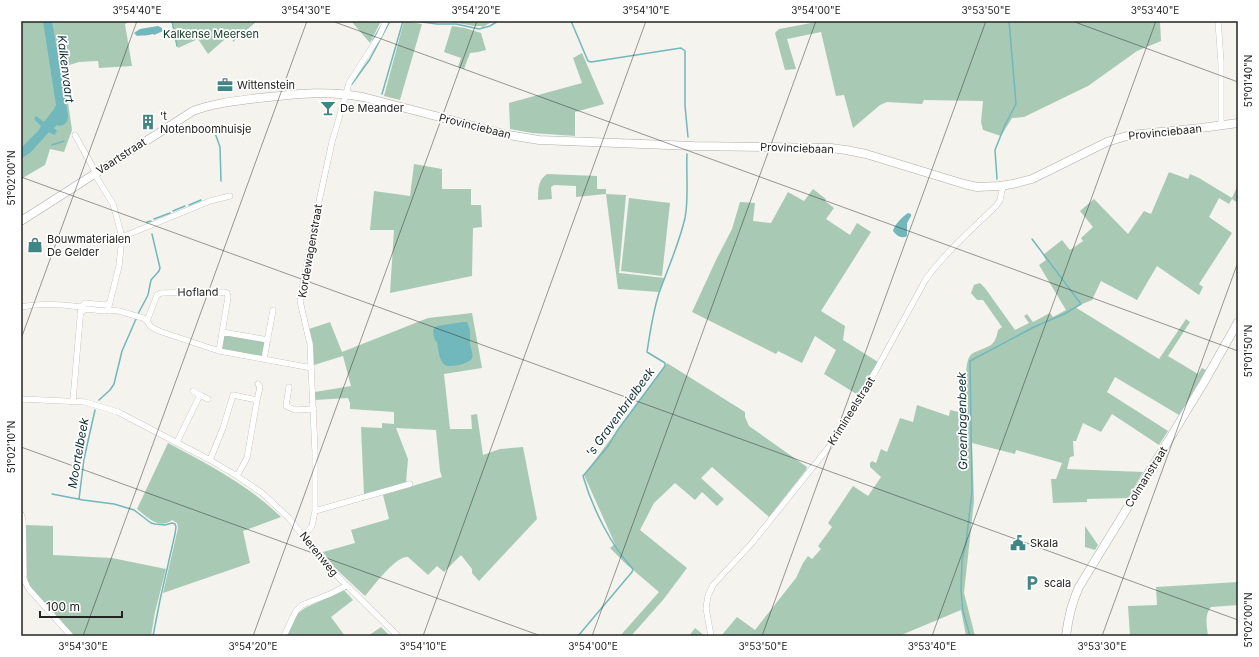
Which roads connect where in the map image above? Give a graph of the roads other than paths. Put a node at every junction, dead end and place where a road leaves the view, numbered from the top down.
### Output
1 (386, 21) edge
2 (1218, 21) edge
3 (346, 94) junction
4 (1238, 123) edge
5 (1221, 126) junction
6 (75, 135) dead end
7 (96, 173) junction
8 (1003, 186) junction
9 (230, 196) dead end
10 (21, 221) edge
11 (122, 237) junction
12 (110, 302) junction
13 (21, 307) edge
14 (81, 307) junction
15 (108, 310) junction
16 (273, 310) dead end
17 (80, 314) junction
18 (147, 321) junction
19 (1238, 322) edge
20 (222, 332) junction
21 (268, 340) junction
22 (219, 351) junction
23 (264, 359) junction
24 (312, 368) junction
25 (258, 384) dead end
26 (289, 387) dead end
27 (193, 391) dead end
28 (200, 395) junction
29 (21, 399) edge
30 (208, 399) dead end
31 (73, 400) junction
32 (257, 400) junction
33 (314, 409) junction
34 (176, 442) junction
35 (210, 460) junction
36 (237, 476) junction
37 (410, 484) dead end
38 (315, 511) junction
39 (21, 514) edge
40 (304, 536) junction
41 (346, 586) junction
42 (71, 636) edge
43 (284, 636) edge
44 (398, 636) edge
45 (711, 636) edge
46 (1066, 636) edge

1 - 3 street, Kordewagenstraat
2 - 5 street
3 - 7 main road, Vaartstraat
3 - 8 main road, Provinciebaan
3 - 24 street, Kordewagenstraat
4 - 5 main road, Provinciebaan
5 - 8 main road, Provinciebaan
6 - 7 street
7 - 10 main road, Vaartstraat
7 - 11 street
8 - 45 street, Krimineelstraat
9 - 11 street
11 - 12 street
12 - 14 street
12 - 15 street
13 - 14 street
14 - 17 street
15 - 17 street
15 - 18 street
16 - 21 street
17 - 31 street
18 - 20 street, Hofland
18 - 22 street
19 - 46 main road, Colmanstraat
20 - 21 street
20 - 22 street, Hofland
21 - 23 street
22 - 23 street
23 - 24 street
24 - 33 street, Kordewagenstraat
25 - 32 street
26 - 33 street
27 - 28 street
28 - 30 street
28 - 34 street
29 - 31 street, Nerenweg
31 - 34 street, Nerenweg
32 - 35 street
32 - 36 street
33 - 38 street, Kordewagenstraat
34 - 35 street, Nerenweg
35 - 36 street, Nerenweg
36 - 40 street, Nerenweg
37 - 38 street
38 - 40 street, Kordewagenstraat
39 - 42 street
40 - 41 street, Nerenweg
41 - 43 street
41 - 44 street, Nerenweg

